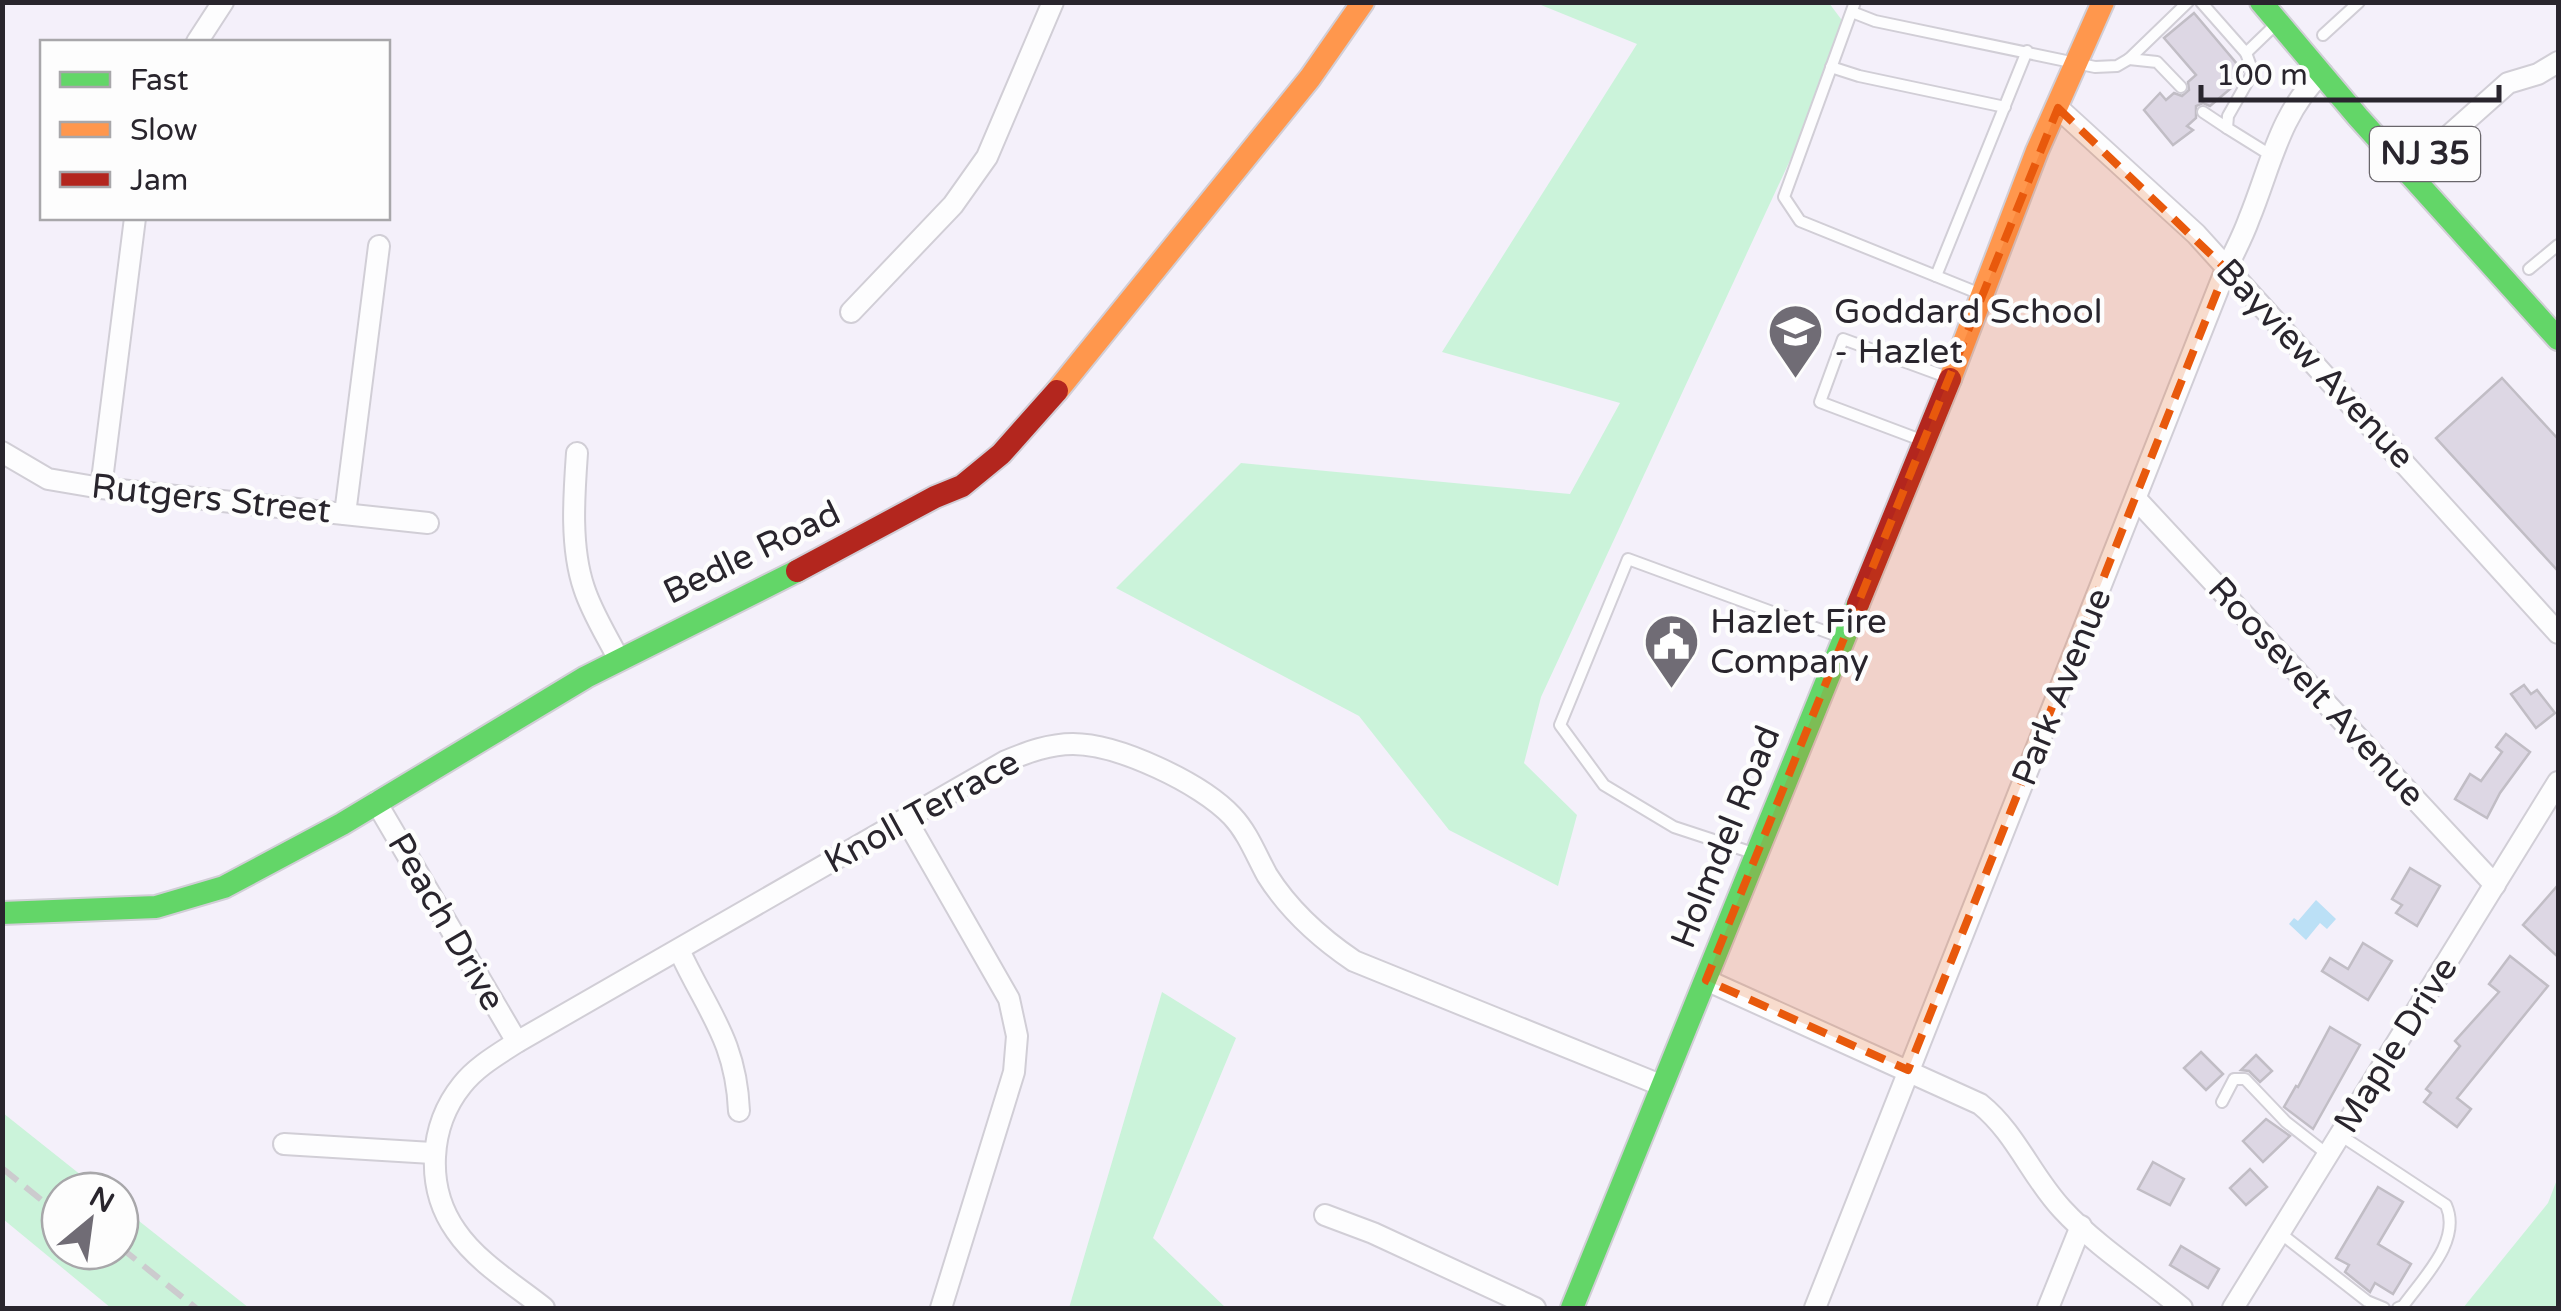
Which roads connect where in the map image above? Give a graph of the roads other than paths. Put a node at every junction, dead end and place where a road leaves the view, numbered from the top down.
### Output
1 (223, 2) edge
2 (1053, 2) edge
3 (2103, 2) edge
4 (2188, 2) edge
5 (2201, 2) edge
6 (2262, 2) edge
7 (2359, 2) edge
8 (1359, 4) edge
9 (1854, 7) edge
10 (2304, 14) dead end
11 (2279, 22) junction
12 (198, 40) edge
13 (2328, 42) joint
14 (2027, 52) junction
15 (2246, 53) junction
16 (2129, 59) junction
17 (2558, 62) edge
18 (2078, 66) junction
19 (1832, 68) junction
20 (2322, 72) junction
21 (2181, 87) dead end
22 (2005, 107) junction
23 (2058, 108) junction
24 (2202, 112) dead end
25 (2227, 128) junction
26 (2407, 134) dead end
27 (2272, 156) junction
28 (2432, 162) joint
29 (135, 220) edge
30 (2558, 245) edge
31 (378, 246) dead end
32 (2523, 263) joint
33 (2226, 269) junction
34 (1936, 276) junction
35 (2548, 292) dead end
36 (1984, 295) junction
37 (852, 312) dead end
38 (2558, 339) edge
39 (1950, 378) junction
40 (1924, 442) junction
41 (2, 452) edge
42 (577, 453) dead end
43 (101, 488) junction
44 (2137, 500) junction
45 (345, 514) junction
46 (428, 523) dead end
47 (2558, 633) edge
48 (1844, 639) junction
49 (618, 660) junction
50 (2558, 782) edge
51 (376, 802) junction
52 (906, 819) junction
53 (1757, 855) junction
54 (2495, 885) junction
55 (2, 913) edge
56 (679, 950) junction
57 (1706, 980) junction
58 (517, 1042) junction
59 (1908, 1070) junction
60 (1662, 1086) junction
61 (2222, 1102) dead end
62 (739, 1111) dead end
63 (2340, 1134) junction
64 (284, 1144) dead end
65 (432, 1153) junction
66 (2328, 1154) junction
67 (1325, 1215) dead end
68 (2081, 1226) junction
69 (2280, 1233) junction
70 (544, 1308) edge
71 (941, 1308) edge
72 (1535, 1308) edge
73 (1572, 1308) edge
74 (1815, 1308) edge
75 (2048, 1308) edge
76 (2182, 1308) edge
77 (2233, 1308) edge
78 (2384, 1308) edge
79 (2398, 1308) edge

1 - 12 street
2 - 37 street
3 - 18 main road, Holmdel Road
4 - 16 lane
5 - 15 lane
6 - 11 main road, NJ 35
7 - 13 lane
8 - 49 main road, Bedle Road
9 - 14 lane
9 - 19 lane
10 - 13 main road
11 - 15 lane
11 - 20 main road, NJ 35
14 - 18 lane
14 - 22 lane
15 - 25 lane
16 - 18 lane
16 - 21 lane
17 - 28 street
18 - 23 main road, Holmdel Road
19 - 22 lane
19 - 34 lane
20 - 27 street, Park Avenue
20 - 38 main road, NJ 35
22 - 34 lane
23 - 33 street, Bayview Avenue
23 - 36 main road, Holmdel Road
24 - 25 lane
25 - 27 lane
26 - 28 main road, NJ 35
27 - 33 street, Park Avenue
29 - 43 street
30 - 32 lane
31 - 45 street
32 - 35 main road
33 - 44 street, Park Avenue
33 - 47 street, Bayview Avenue
34 - 36 lane
36 - 39 main road, Holmdel Road
39 - 40 main road, Holmdel Road
39 - 40 lane
40 - 48 main road, Holmdel Road
41 - 43 street, Rutgers Street
42 - 49 street
43 - 45 street, Rutgers Street
44 - 54 street, Roosevelt Avenue
44 - 59 street, Park Avenue
45 - 46 street, Rutgers Street
48 - 53 main road, Holmdel Road
48 - 53 lane
49 - 51 main road, Bedle Road
50 - 54 street, Maple Drive
51 - 55 main road, Bedle Road
51 - 58 street, Peach Drive
52 - 56 street, Knoll Terrace
52 - 60 street, Knoll Terrace
52 - 71 street
53 - 57 main road, Holmdel Road
54 - 63 street, Maple Drive
56 - 58 street, Knoll Terrace
56 - 62 street
57 - 59 street
57 - 60 main road, Holmdel Road
58 - 65 street, Knoll Terrace
59 - 68 street
59 - 74 street, Park Avenue
60 - 73 main road, Holmdel Road
61 - 66 lane
63 - 66 street, Maple Drive
63 - 79 lane
64 - 65 street
65 - 70 street
66 - 69 street, Maple Drive
67 - 72 street
68 - 75 street
68 - 76 street
69 - 77 street, Maple Drive
69 - 78 lane

